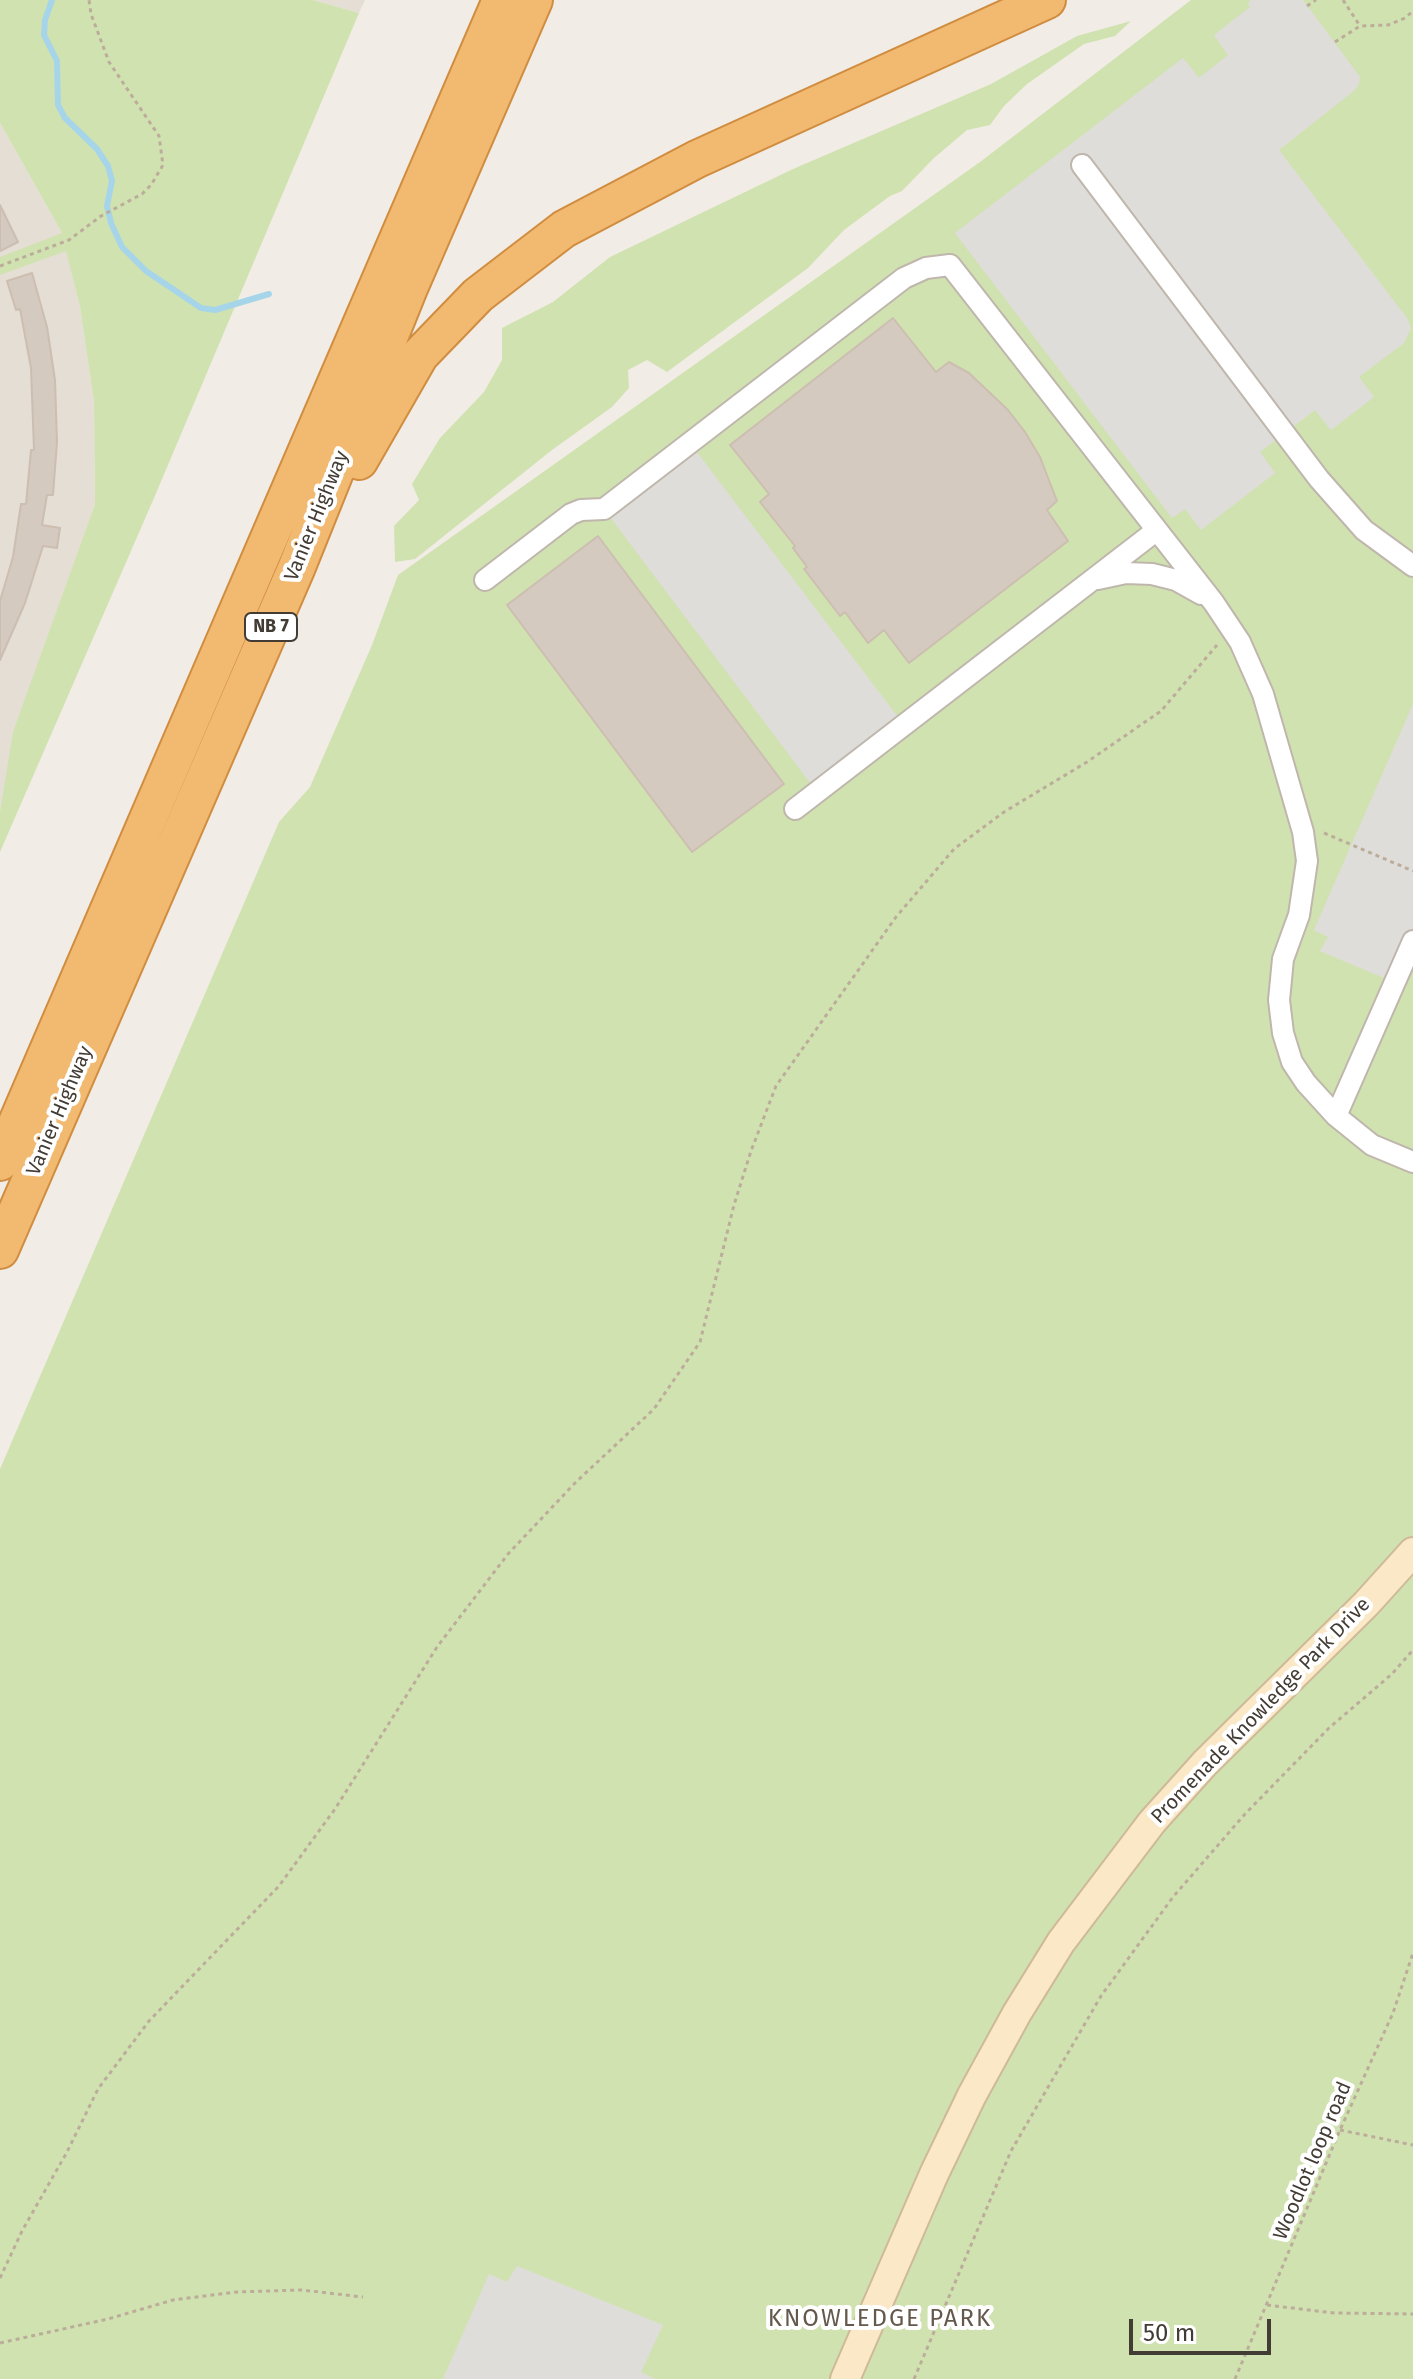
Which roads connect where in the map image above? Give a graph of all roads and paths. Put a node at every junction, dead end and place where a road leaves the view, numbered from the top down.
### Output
1 (89, 0) edge
2 (501, 0) edge
3 (534, 0) edge
4 (1047, 0) edge
5 (1316, 0) edge
6 (1341, 0) edge
7 (1307, 6) dead end
8 (1413, 11) edge
9 (1360, 26) junction
10 (1335, 42) dead end
11 (1082, 165) dead end
12 (0, 266) edge
13 (1157, 530) junction
14 (1413, 566) edge
15 (296, 569) junction
16 (485, 580) dead end
17 (1090, 581) junction
18 (1214, 603) junction
19 (1217, 645) dead end
20 (795, 809) dead end
21 (1303, 832) junction
22 (1413, 871) edge
23 (1413, 941) edge
24 (1336, 1116) junction
25 (0, 1162) edge
26 (1413, 1162) edge
27 (0, 1250) edge
28 (1413, 1552) edge
29 (1413, 1650) edge
30 (1413, 1953) edge
31 (1340, 2130) junction
32 (1413, 2145) edge
33 (0, 2278) edge
34 (363, 2297) dead end
35 (1267, 2305) junction
36 (1413, 2314) edge
37 (0, 2343) edge
38 (845, 2379) edge
39 (914, 2379) edge
40 (1235, 2379) edge

1 - 12 path
2 - 25 highway, Vanier Highway / NB 7
3 - 15 highway, Vanier Highway / NB 7
4 - 15 highway
5 - 7 path
6 - 9 path
8 - 9 path
9 - 10 path
11 - 14 street
13 - 16 street
13 - 17 street
13 - 18 street
15 - 27 highway, Vanier Highway / NB 7
17 - 18 street
17 - 20 street
18 - 21 street
19 - 33 path
21 - 22 path
21 - 24 street
23 - 24 street
24 - 26 street
28 - 38 street, Promenade Knowledge Park Drive
29 - 39 path
30 - 31 path, Woodlot loop road
31 - 32 path
31 - 35 path, Woodlot loop road
34 - 37 path
35 - 36 path
35 - 40 path, Woodlot loop road

